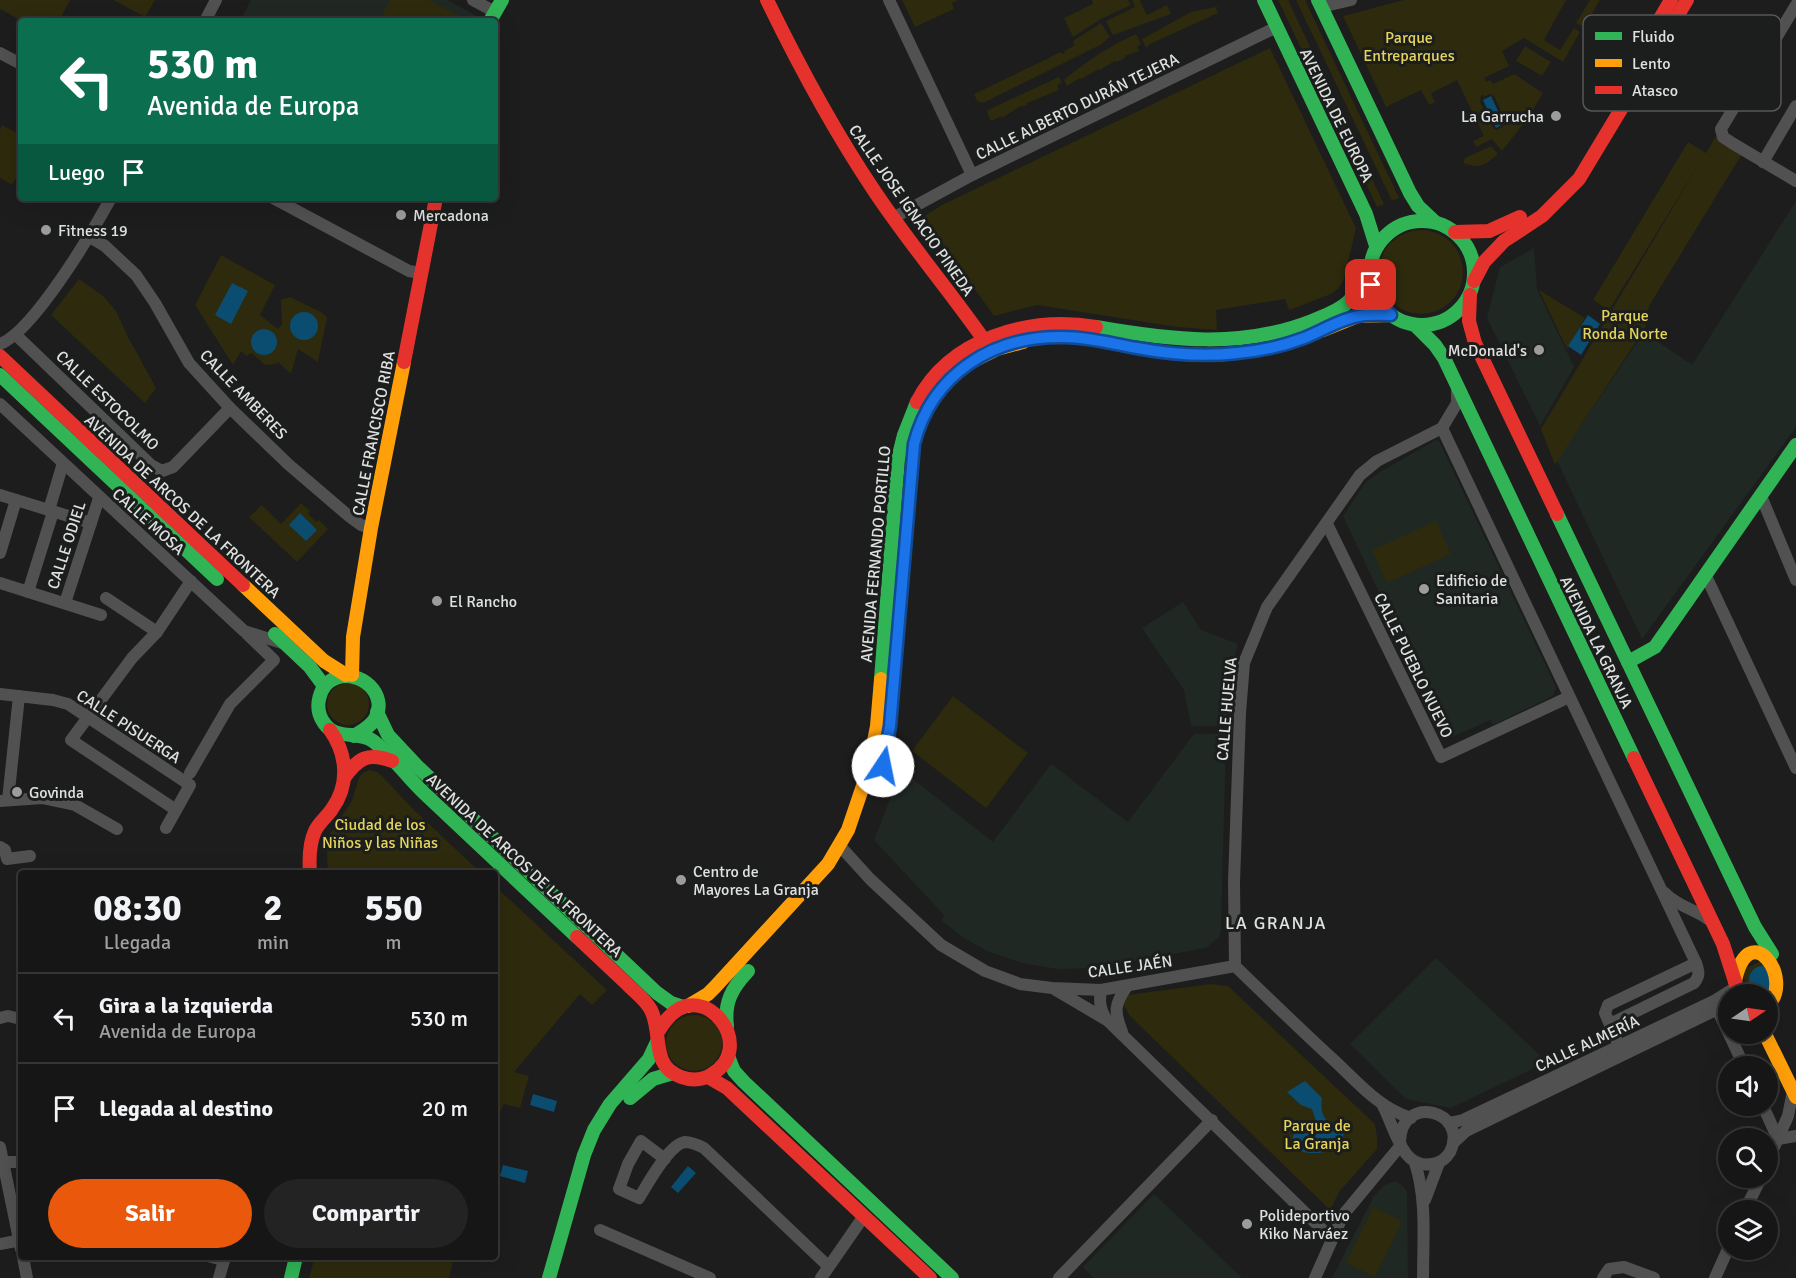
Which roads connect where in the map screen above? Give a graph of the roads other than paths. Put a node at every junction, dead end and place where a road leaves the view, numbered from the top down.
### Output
1 (216, 0) edge
2 (473, 0) edge
3 (767, 0) edge
4 (889, 0) edge
5 (1264, 0) edge
6 (1351, 0) edge
7 (1671, 0) edge
8 (1687, 0) edge
9 (1319, 4) edge
10 (1796, 5) edge
11 (496, 11) edge
12 (1662, 15) edge
13 (1678, 15) edge
14 (207, 18) edge
15 (1277, 27) junction
16 (1781, 30) edge
17 (0, 52) edge
18 (18, 62) edge
19 (1796, 106) edge
20 (1606, 111) edge
21 (1620, 111) edge
22 (1732, 111) edge
23 (1763, 162) junction
24 (972, 175) junction
25 (1796, 181) edge
26 (109, 201) edge
27 (279, 201) edge
28 (435, 201) edge
29 (893, 218) junction
30 (1435, 222) junction
31 (1455, 232) junction
32 (90, 237) junction
33 (1376, 246) junction
34 (1370, 272) junction
35 (420, 273) junction
36 (1474, 281) junction
37 (1470, 295) junction
38 (1391, 315) junction
39 (1415, 325) junction
40 (16, 335) junction
41 (984, 340) junction
42 (0, 344) edge
43 (1129, 346) dead end
44 (1275, 346) dead end
45 (0, 357) edge
46 (0, 375) edge
47 (1457, 387) junction
48 (0, 404) edge
49 (230, 408) junction
50 (1442, 428) junction
51 (1796, 445) edge
52 (63, 463) junction
53 (0, 495) edge
54 (1761, 496) junction
55 (99, 498) junction
56 (16, 500) junction
57 (51, 511) junction
58 (91, 523) junction
59 (1327, 524) junction
60 (371, 528) junction
61 (0, 553) edge
62 (1706, 576) junction
63 (1796, 580) edge
64 (191, 581) junction
65 (0, 583) edge
66 (28, 592) junction
67 (106, 597) dead end
68 (65, 603) junction
69 (101, 615) dead end
70 (244, 631) junction
71 (157, 632) junction
72 (287, 645) junction
73 (1628, 662) junction
74 (349, 675) junction
75 (324, 686) junction
76 (0, 694) edge
77 (19, 696) junction
78 (1569, 697) junction
79 (377, 712) junction
80 (86, 717) junction
81 (330, 730) junction
82 (354, 736) junction
83 (392, 760) junction
84 (1796, 768) edge
85 (190, 773) dead end
86 (344, 779) junction
87 (876, 789) dead end
88 (4, 801) edge
89 (176, 810) junction
90 (867, 817) dead end
91 (166, 828) dead end
92 (117, 829) dead end
93 (840, 846) junction
94 (0, 848) edge
95 (30, 856) dead end
96 (848, 858) junction
97 (310, 870) edge
98 (833, 879) dead end
99 (1660, 887) junction
100 (1712, 921) junction
101 (765, 952) dead end
102 (1772, 954) junction
103 (1234, 966) junction
104 (1736, 984) edge
105 (1737, 984) edge
106 (1127, 986) junction
107 (1052, 988) junction
108 (1101, 990) junction
109 (1718, 999) edge
110 (1778, 1001) edge
111 (685, 1006) junction
112 (1718, 1009) edge
113 (1111, 1017) junction
114 (0, 1018) edge
115 (18, 1018) edge
116 (727, 1026) junction
117 (658, 1037) junction
118 (1770, 1044) edge
119 (1619, 1046) junction
120 (728, 1056) junction
121 (673, 1073) junction
122 (708, 1077) junction
123 (1795, 1094) edge
124 (1383, 1105) junction
125 (1411, 1118) junction
126 (1212, 1120) junction
127 (1449, 1123) junction
128 (1796, 1136) edge
129 (1778, 1139) joint
130 (1453, 1143) junction
131 (1401, 1144) junction
132 (0, 1147) edge
133 (665, 1159) junction
134 (1, 1161) edge
135 (18, 1162) edge
136 (1413, 1162) junction
137 (1439, 1163) junction
138 (1375, 1176) junction
139 (1424, 1207) junction
140 (864, 1216) junction
141 (600, 1230) dead end
142 (18, 1234) edge
143 (1332, 1239) junction
144 (18, 1243) edge
145 (0, 1244) edge
146 (23, 1260) edge
147 (224, 1260) edge
148 (295, 1260) edge
149 (1723, 1260) edge
150 (828, 1266) junction
151 (27, 1278) edge
152 (219, 1278) edge
153 (291, 1278) edge
154 (549, 1278) edge
155 (562, 1278) edge
156 (710, 1278) edge
157 (821, 1278) edge
158 (930, 1278) edge
159 (952, 1278) edge
160 (1059, 1278) edge
161 (1315, 1278) edge
162 (1423, 1278) edge
163 (1603, 1278) edge
164 (1654, 1278) edge
165 (1715, 1278) edge

1 - 14 street
2 - 11 street
3 - 29 main road, CALLE JOSE IGNACIO PINEDA
4 - 24 street
5 - 15 main road, AVENIDA DE EUROPA
6 - 9 street
7 - 12 main road
8 - 13 main road
9 - 30 main road, AVENIDA DE EUROPA
10 - 16 street
15 - 24 street, CALLE ALBERTO DURÁN TEJERA
15 - 33 main road, AVENIDA DE EUROPA
17 - 18 street
19 - 23 street
20 - 31 main road
21 - 36 main road
22 - 23 street
23 - 25 street
24 - 29 street, CALLE ALBERTO DURÁN TEJERA
26 - 32 street
27 - 35 street
28 - 35 main road, CALLE FRANCISCO RIBA
29 - 41 main road, CALLE JOSE IGNACIO PINEDA
30 - 31 main road, AVENIDA DE EUROPA
30 - 33 main road, AVENIDA DE EUROPA
31 - 36 main road, AVENIDA DE EUROPA
32 - 40 street
32 - 49 street, CALLE AMBERES
33 - 34 main road
34 - 38 main road
34 - 41 main road, AVENIDA FERNANDO PORTILLO
35 - 60 main road, CALLE FRANCISCO RIBA
36 - 37 main road, AVENIDA DE EUROPA
37 - 39 main road, AVENIDA DE EUROPA
37 - 73 main road, AVENIDA LA GRANJA
38 - 39 main road
38 - 44 main road
39 - 47 main road, AVENIDA LA GRANJA
40 - 42 street
40 - 49 street, CALLE ESTOCOLMO
41 - 93 main road, AVENIDA FERNANDO PORTILLO
43 - 87 main road, AVENIDA FERNANDO PORTILLO
45 - 74 main road, AVENIDA DE ARCOS DE LA FRONTERA
46 - 72 main road, AVENIDA DE ARCOS DE LA FRONTERA
47 - 50 street
47 - 100 main road, AVENIDA LA GRANJA
48 - 52 street, CALLE MOSA
49 - 60 street, CALLE AMBERES
50 - 59 street, CALLE HUELVA
50 - 78 street
51 - 54 main road
52 - 55 street, CALLE MOSA
52 - 57 street
53 - 56 street
54 - 62 main road
54 - 63 street
55 - 58 street, CALLE ODIEL
55 - 64 street, CALLE MOSA
56 - 57 street
56 - 61 street
57 - 58 street
57 - 66 street
58 - 68 street, CALLE ODIEL
59 - 78 street, CALLE PUEBLO NUEVO
59 - 103 street, CALLE HUELVA
60 - 74 main road, CALLE FRANCISCO RIBA
62 - 73 main road
62 - 84 street
64 - 70 street, CALLE MOSA
64 - 71 street
65 - 66 street
66 - 68 street
67 - 71 street
68 - 69 street
70 - 72 street, CALLE MOSA
70 - 85 street
71 - 80 street
72 - 75 main road, AVENIDA DE ARCOS DE LA FRONTERA
73 - 102 main road, AVENIDA LA GRANJA
74 - 75 main road
74 - 79 main road, AVENIDA DE ARCOS DE LA FRONTERA
75 - 81 main road
76 - 77 street, CALLE PISUERGA
77 - 80 street, CALLE PISUERGA
77 - 88 street
78 - 99 street
79 - 82 main road
79 - 111 main road, AVENIDA DE ARCOS DE LA FRONTERA
80 - 89 street, CALLE PISUERGA
80 - 89 street
81 - 82 main road, AVENIDA DE ARCOS DE LA FRONTERA
81 - 86 main road
82 - 83 main road, AVENIDA DE ARCOS DE LA FRONTERA
82 - 86 main road
83 - 86 main road
83 - 117 main road, AVENIDA DE ARCOS DE LA FRONTERA
86 - 97 main road
88 - 92 street
89 - 91 street, CALLE PISUERGA
90 - 96 main road
93 - 96 street, CALLE JAÉN
93 - 111 main road, AVENIDA FERNANDO PORTILLO
94 - 95 street
96 - 98 main road
96 - 107 street, CALLE JAÉN
99 - 100 street
99 - 119 street
100 - 104 main road, AVENIDA LA GRANJA
101 - 116 main road
102 - 105 main road
102 - 110 main road, AVENIDA LA GRANJA
103 - 106 street, CALLE JAÉN
103 - 124 street
106 - 108 street, CALLE JAÉN
106 - 113 street
107 - 108 street, CALLE JAÉN
107 - 113 street
108 - 113 street
109 - 119 street, CALLE ALMERÍA
111 - 116 main road, AVENIDA DE ARCOS DE LA FRONTERA
111 - 117 main road
112 - 130 street, CALLE ALMERÍA
113 - 126 street
114 - 115 street
116 - 120 main road
117 - 121 main road, AVENIDA DE ARCOS DE LA FRONTERA
117 - 154 main road
118 - 123 main road
119 - 127 street, CALLE ALMERÍA
120 - 122 main road
120 - 159 main road
121 - 122 main road
121 - 155 main road
122 - 140 main road
123 - 129 street
124 - 125 street
124 - 131 street
125 - 127 street
125 - 131 street
126 - 143 street
126 - 160 street
127 - 130 street
128 - 129 street
130 - 137 street
131 - 136 street
131 - 138 street
132 - 134 street
133 - 133 street
133 - 150 street
134 - 135 street
134 - 142 street
136 - 137 street
136 - 138 street
136 - 139 street
137 - 139 street
138 - 143 street
139 - 162 street
140 - 150 street
140 - 158 main road
141 - 156 street
143 - 161 street
144 - 145 street
146 - 151 street
147 - 152 street
148 - 153 main road
149 - 165 street
150 - 157 street
163 - 164 street

